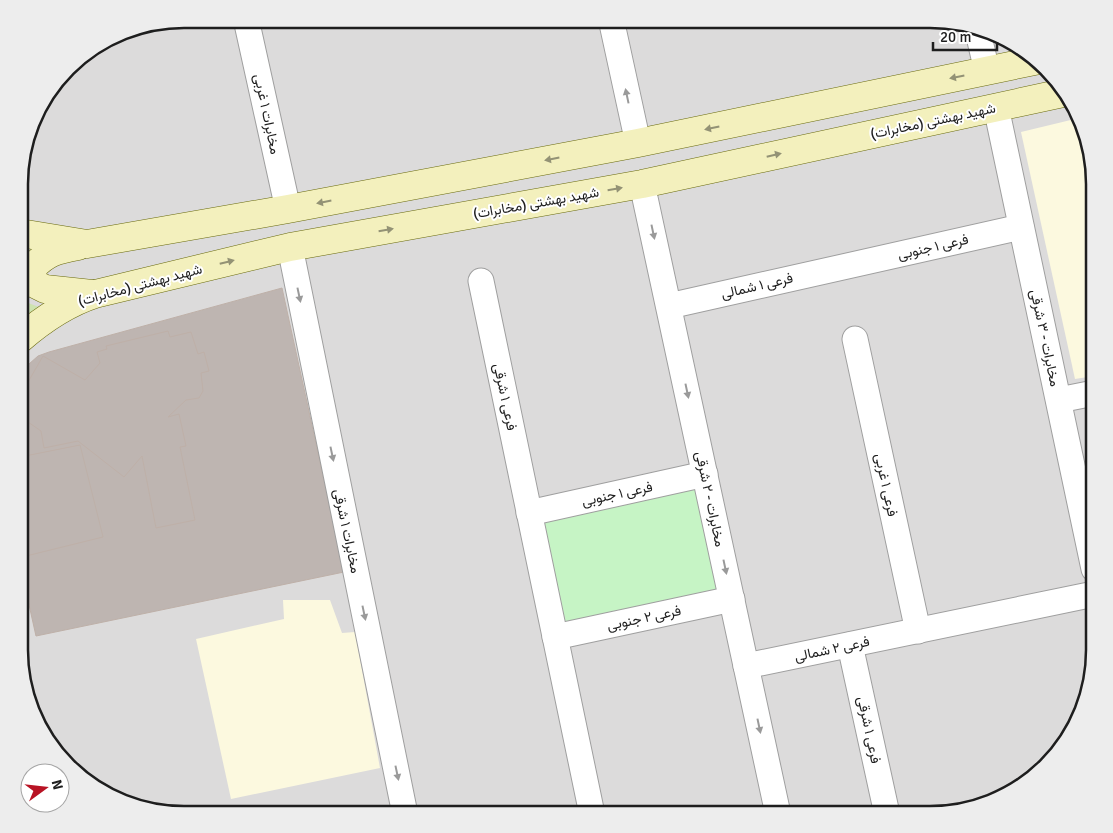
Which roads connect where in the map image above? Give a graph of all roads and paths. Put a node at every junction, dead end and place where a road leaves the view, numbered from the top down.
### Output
1 (248, 28) edge
2 (613, 28) edge
3 (979, 36) edge
4 (1028, 62) edge
5 (986, 71) junction
6 (1057, 94) edge
7 (996, 107) junction
8 (638, 143) junction
9 (642, 184) junction
10 (288, 209) junction
11 (1021, 227) junction
12 (28, 234) edge
13 (87, 244) junction
14 (290, 247) junction
15 (845, 266) joint
16 (481, 281) dead end
17 (95, 294) junction
18 (669, 306) junction
19 (28, 332) edge
20 (855, 339) dead end
21 (1086, 395) edge
22 (1059, 400) junction
23 (705, 474) junction
24 (529, 513) junction
25 (1085, 527) edge
26 (1085, 596) edge
27 (732, 599) junction
28 (918, 631) junction
29 (555, 638) junction
30 (850, 645) junction
31 (746, 666) junction
32 (403, 805) edge
33 (590, 806) edge
34 (776, 806) edge
35 (885, 806) edge

1 - 10 street, مخابرات ۱ غربی
8 -> 2 street
3 - 5 street
4 - 5 main road
5 -> 8 main road
6 - 7 main road, شهید بهشتی (مخابرات)
9 -> 7 main road, شهید بهشتی (مخابرات)
7 - 11 street, مخابرات - ۳ شرقی
8 -> 10 main road
14 -> 9 main road, شهید بهشتی (مخابرات)
9 -> 18 street, مخابرات - ۲ شرقی
10 - 13 main road
11 - 15 street, فرعی ۱ جنوبی
11 - 22 street, مخابرات - ۳ شرقی
12 - 13 main road
13 - 17 main road
17 -> 14 main road, شهید بهشتی (مخابرات)
14 -> 32 street, مخابرات ۱ شرقی
15 - 18 street, فرعی ۱ شمالی
16 - 24 street, فرعی ۱ شرقی
17 - 19 main road, شهید بهشتی (مخابرات)
18 -> 23 street, مخابرات - ۲ شرقی
20 - 28 street, فرعی ۱ غربی
21 - 22 street
22 - 25 street, مخابرات - ۳ شرقی
23 - 24 street, فرعی ۱ جنوبی
23 -> 27 street, مخابرات - ۲ شرقی
24 - 29 street, فرعی ۱ شرقی
26 - 28 street
27 - 29 street, فرعی ۲ جنوبی
27 - 31 street, مخابرات - ۲ شرقی
28 - 30 street, فرعی ۲ شمالی
29 - 33 street
30 - 31 street, فرعی ۲ شمالی
30 - 35 street, فرعی ۱ شرقی
31 -> 34 street, مخابرات - ۲ شرقی

